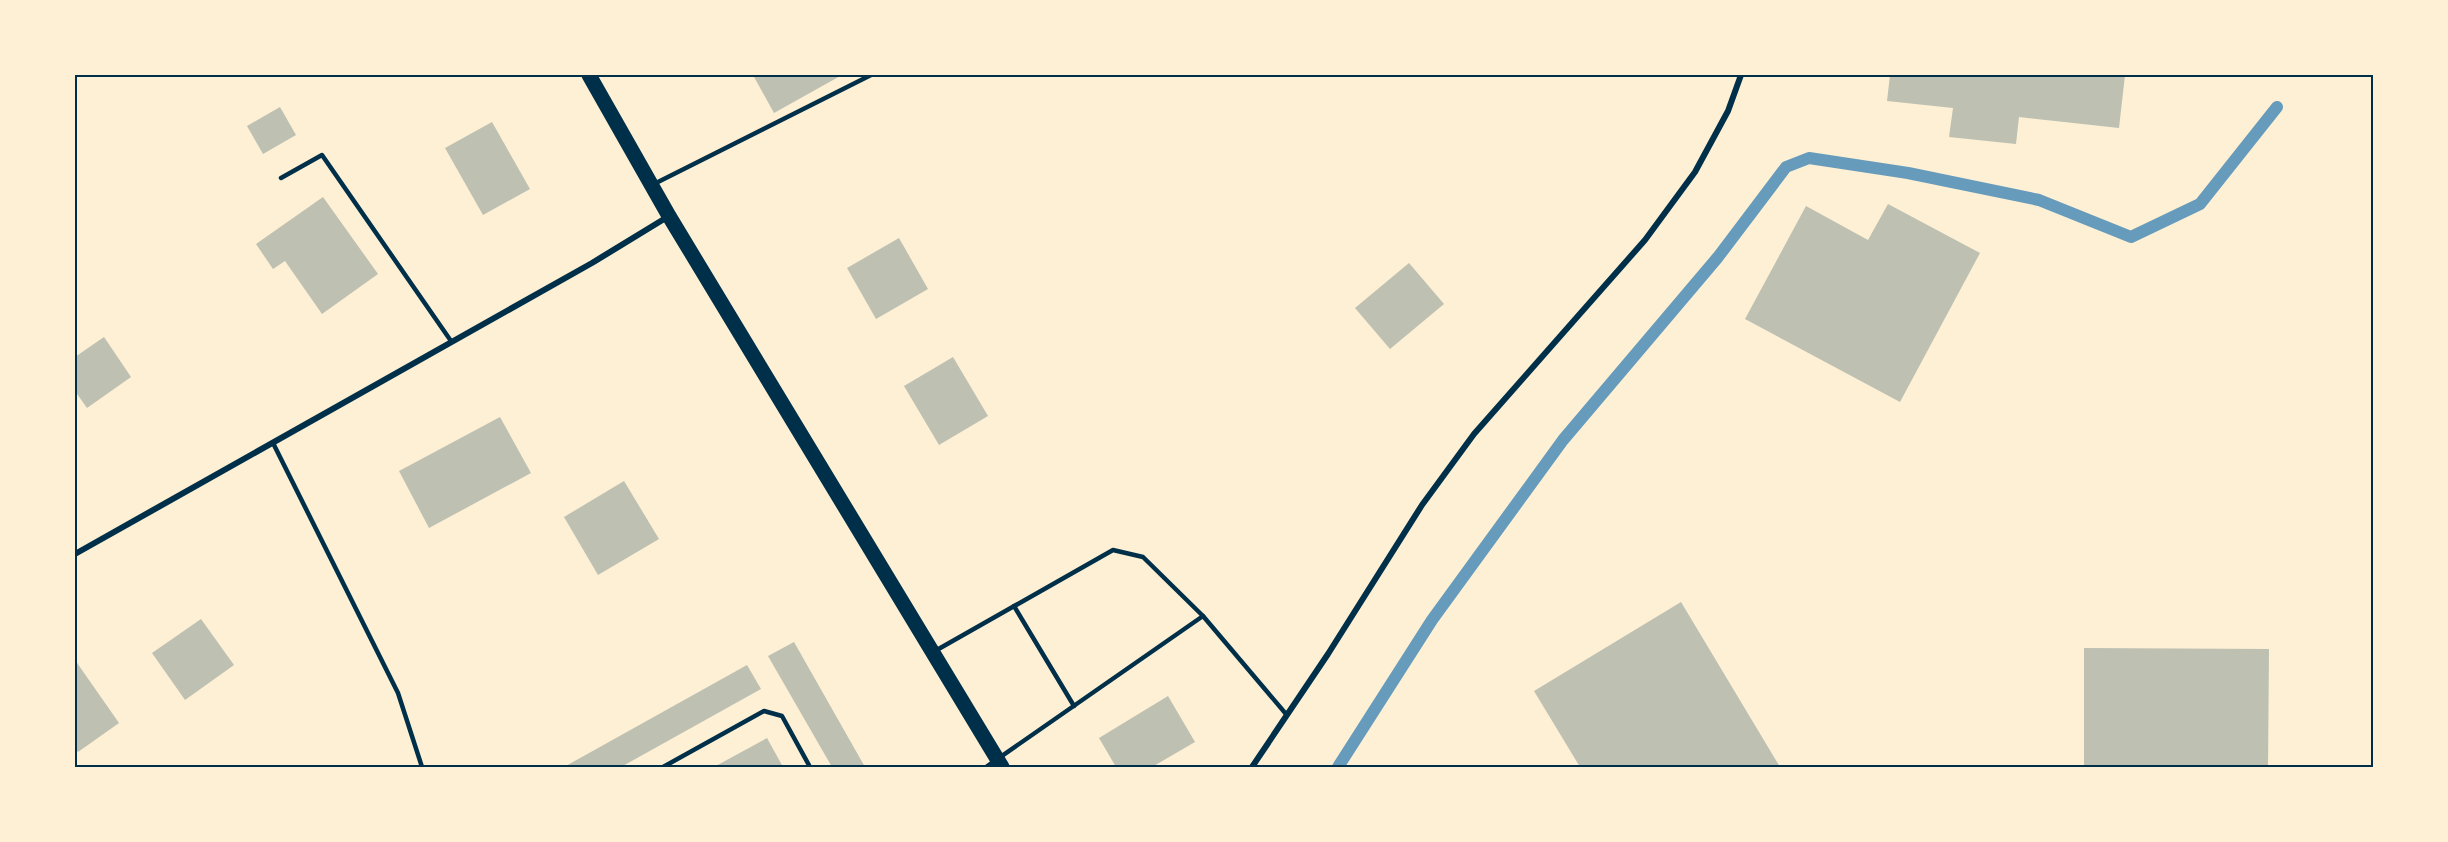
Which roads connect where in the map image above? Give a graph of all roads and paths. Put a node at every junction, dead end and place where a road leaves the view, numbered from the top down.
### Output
1 (589, 75) edge
2 (871, 75) edge
3 (1741, 75) edge
4 (281, 178) dead end
5 (652, 185) junction
6 (669, 216) junction
7 (451, 341) junction
8 (273, 443) junction
9 (75, 554) edge
10 (1014, 606) junction
11 (1203, 616) junction
12 (933, 652) junction
13 (1074, 706) junction
14 (1286, 714) junction
15 (995, 765) edge
16 (422, 767) edge
17 (663, 767) edge
18 (810, 767) edge
19 (1252, 767) edge

1 - 5 main road
2 - 5 lane
3 - 14 street
4 - 7 lane
5 - 6 main road
6 - 7 street
6 - 12 main road
7 - 8 street
8 - 9 street
8 - 16 lane
10 - 11 lane
10 - 12 lane
10 - 13 lane
11 - 13 lane
11 - 14 lane
12 - 15 main road
13 - 15 lane
14 - 19 street
17 - 18 lane

